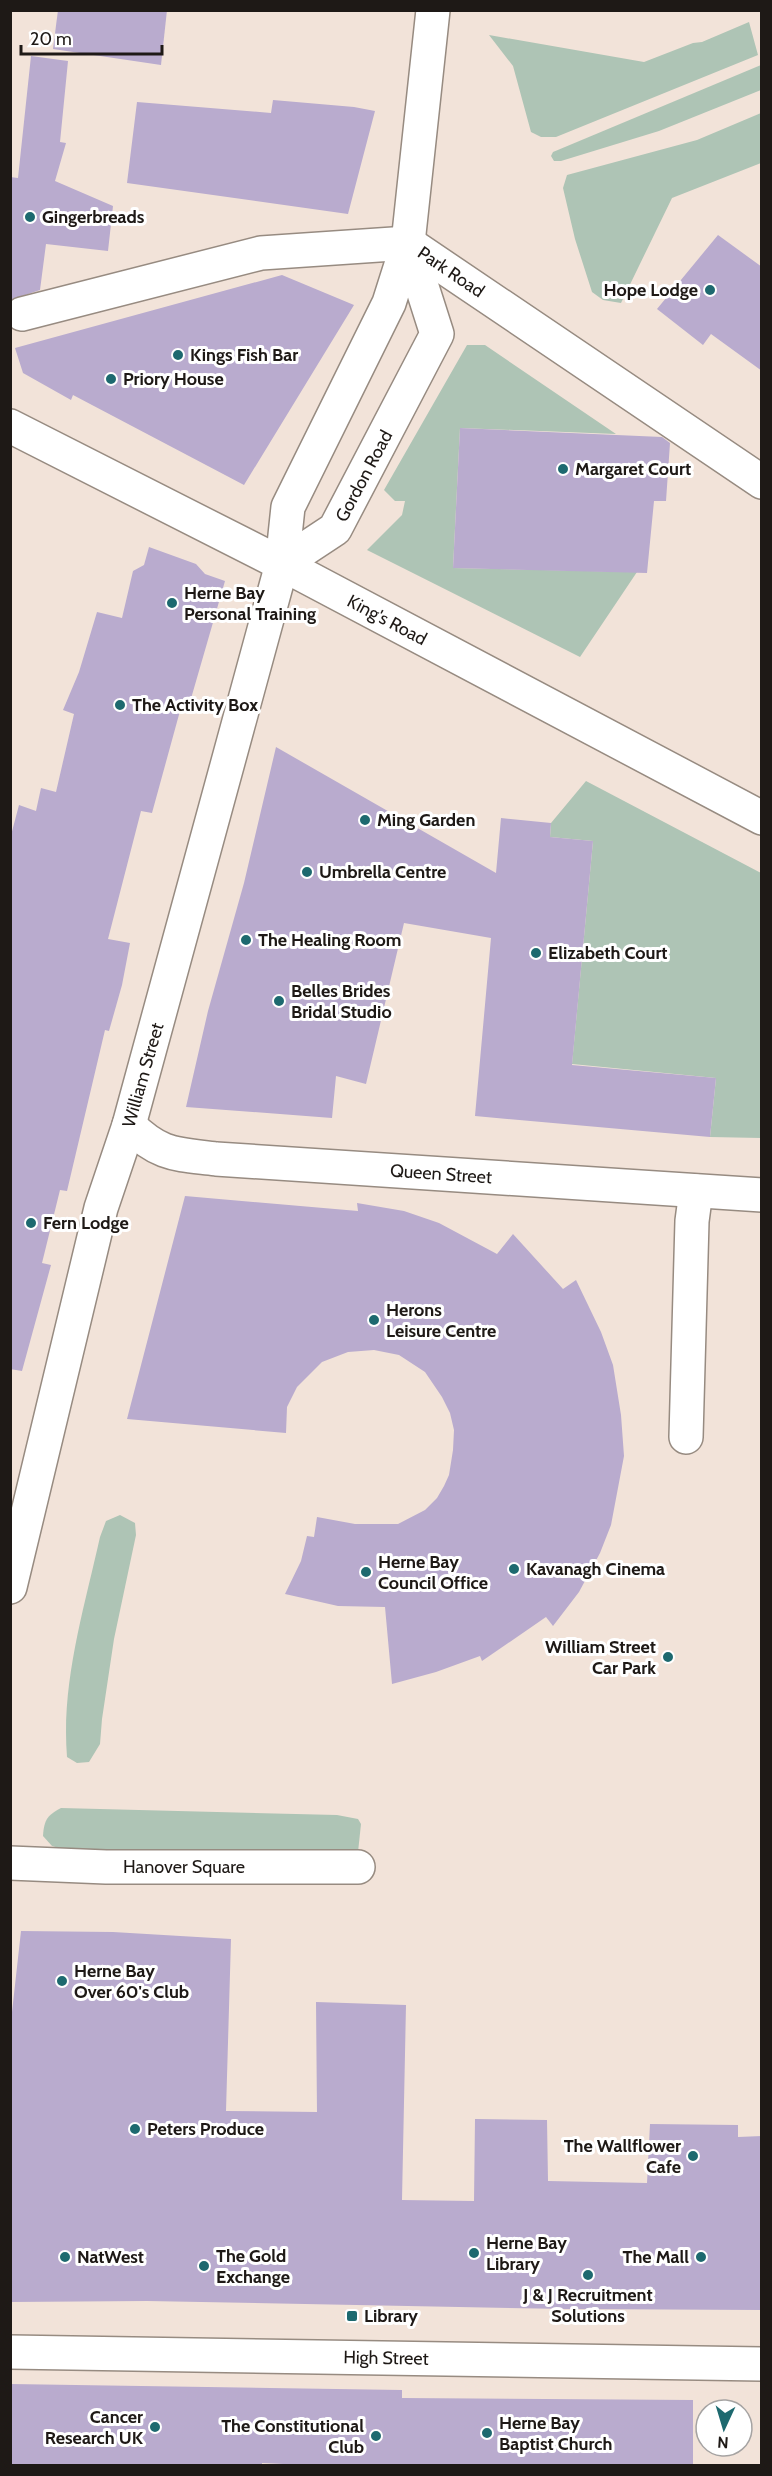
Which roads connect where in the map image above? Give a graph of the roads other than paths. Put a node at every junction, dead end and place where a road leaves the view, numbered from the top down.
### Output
1 (433, 10) edge
2 (408, 243) junction
3 (22, 315) dead end
4 (10, 426) edge
5 (762, 482) edge
6 (282, 564) junction
7 (762, 818) edge
8 (129, 1125) junction
9 (696, 1191) junction
10 (762, 1195) edge
11 (686, 1437) dead end
12 (10, 1587) edge
13 (10, 1863) edge
14 (358, 1867) dead end
15 (10, 2352) edge
16 (762, 2364) edge

1 - 2 street, Gordon Road
2 - 3 street, Park Road
2 - 5 street, Park Road
2 - 6 street, Gordon Road
2 - 6 street, Gordon Road
4 - 6 street, King's Road
6 - 7 street, King's Road
6 - 8 street, William Street
8 - 9 street, Queen Street
8 - 12 street, William Street
9 - 10 street, Queen Street
9 - 11 street
13 - 14 street, Hanover Square
15 - 16 street, High Street

